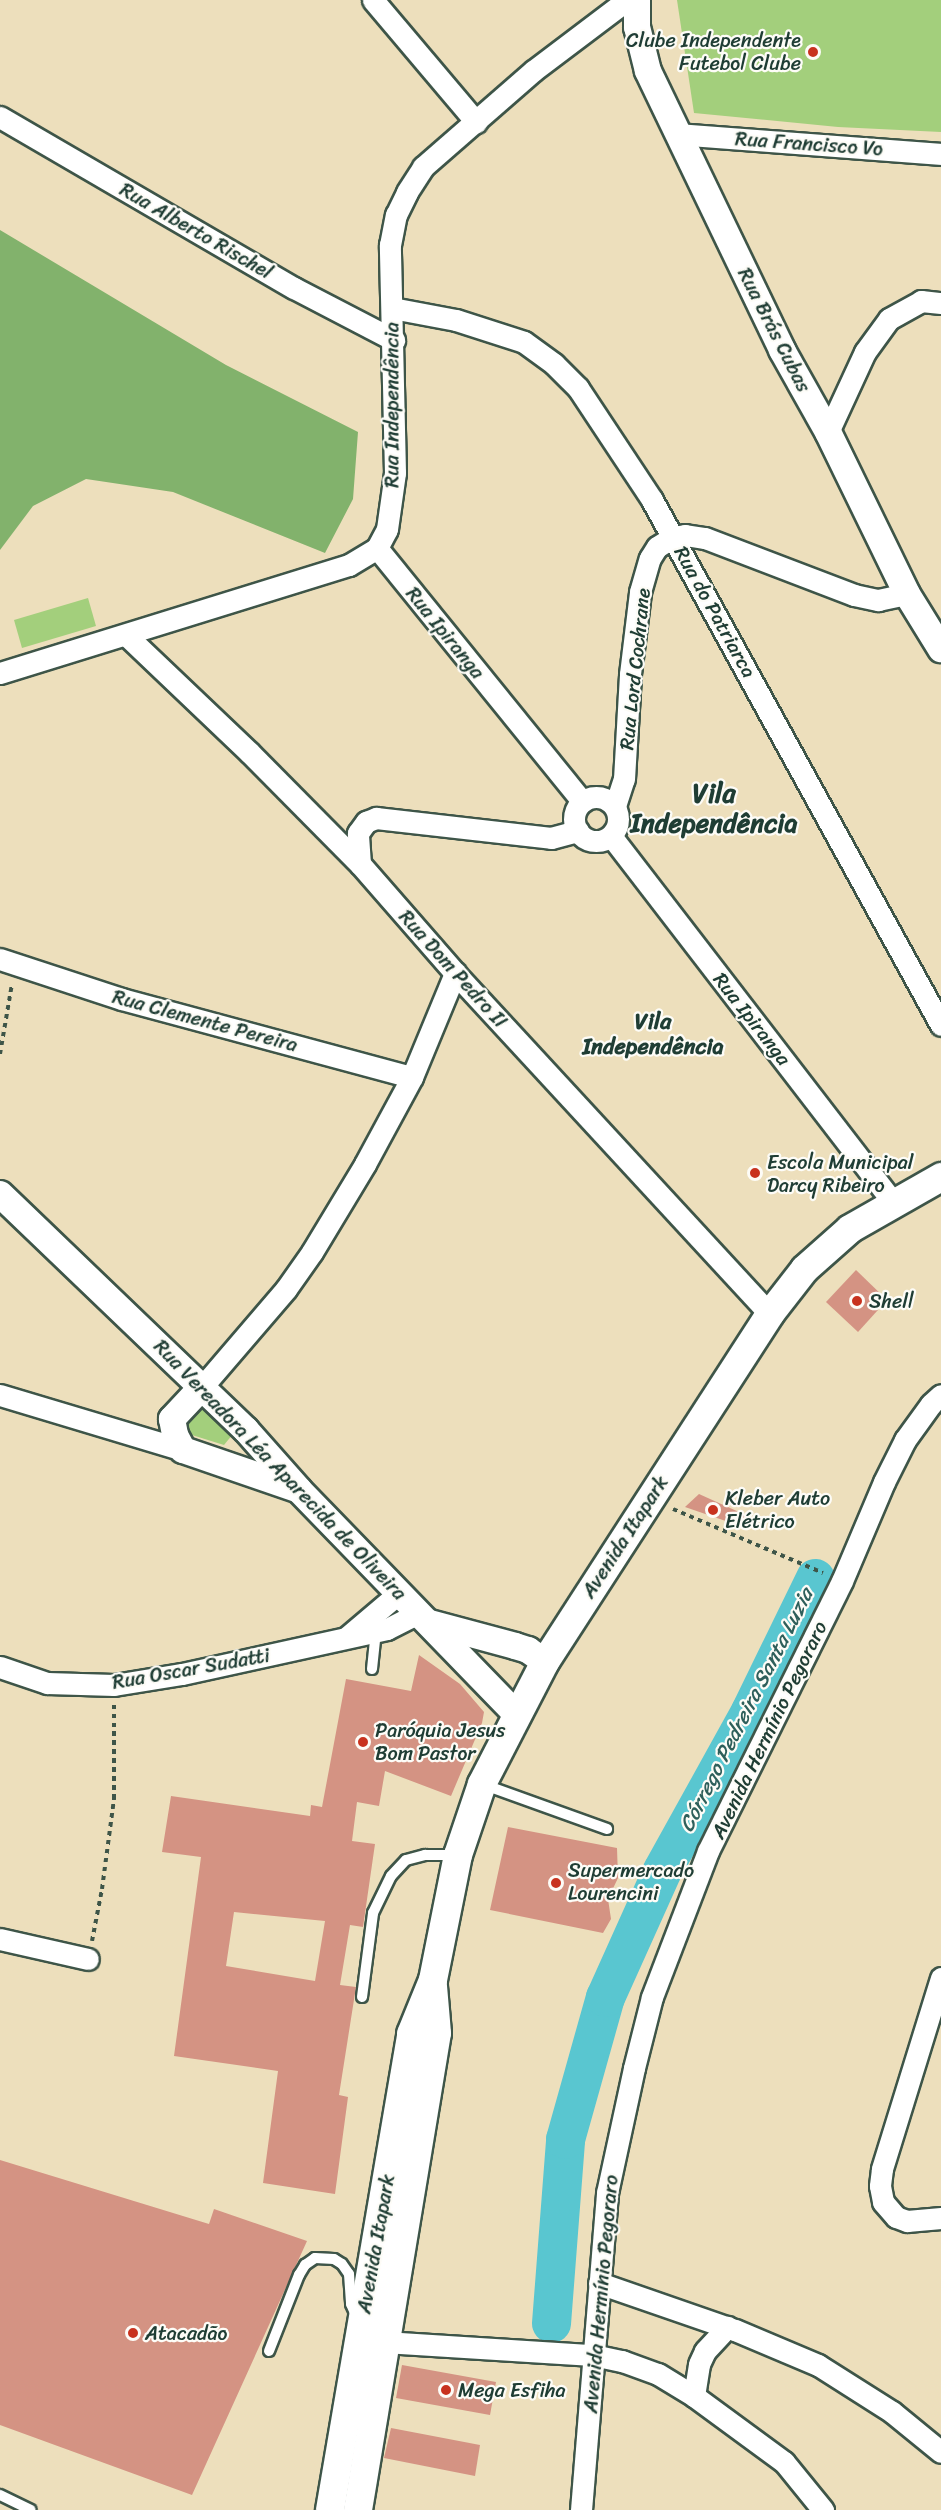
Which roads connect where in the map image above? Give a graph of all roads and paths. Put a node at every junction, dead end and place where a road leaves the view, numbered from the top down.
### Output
1 (373, 0) edge
2 (627, 0) edge
3 (637, 0) edge
4 (0, 117) edge
5 (476, 122) junction
6 (677, 134) junction
7 (941, 154) edge
8 (941, 303) edge
9 (392, 308) junction
10 (394, 340) junction
11 (828, 432) junction
12 (673, 537) junction
13 (377, 548) junction
14 (908, 594) junction
15 (126, 635) junction
16 (941, 649) edge
17 (0, 673) edge
18 (582, 801) junction
19 (615, 806) junction
20 (578, 831) junction
21 (611, 836) junction
22 (360, 864) junction
23 (6, 962) edge
24 (455, 973) junction
25 (941, 1025) edge
26 (0, 1054) edge
27 (412, 1077) junction
28 (941, 1177) edge
29 (0, 1194) edge
30 (893, 1202) junction
31 (770, 1314) junction
32 (201, 1386) junction
33 (0, 1395) edge
34 (941, 1395) edge
35 (172, 1419) junction
36 (246, 1430) junction
37 (140, 1437) junction
38 (183, 1450) junction
39 (226, 1464) junction
40 (299, 1490) junction
41 (650, 1500) junction
42 (842, 1581) junction
43 (399, 1593) junction
44 (424, 1618) junction
45 (376, 1632) junction
46 (347, 1638) junction
47 (545, 1662) junction
48 (0, 1667) edge
49 (372, 1669) dead end
50 (114, 1685) junction
51 (516, 1714) junction
52 (482, 1784) junction
53 (607, 1829) dead end
54 (458, 1855) junction
55 (0, 1939) edge
56 (88, 1959) joint
57 (941, 1978) edge
58 (362, 1996) dead end
59 (941, 2218) edge
60 (599, 2283) junction
61 (727, 2327) junction
62 (373, 2335) junction
63 (269, 2351) dead end
64 (593, 2355) junction
65 (694, 2396) junction
66 (941, 2452) edge
67 (0, 2495) edge
68 (31, 2510) edge
69 (330, 2510) edge
70 (358, 2510) edge
71 (582, 2510) edge
72 (823, 2510) edge

1 - 5 street
2 - 5 street, Rua Independência
3 - 6 street, Rua Brás Cubas
4 - 10 street, Rua Alberto Rischel
5 - 9 street, Rua Independência
6 - 7 street, Rua Francisco Vo
6 - 11 street, Rua Brás Cubas
8 - 11 street
9 - 10 street, Rua Independência
9 - 12 street, Rua do Patriarca
10 - 13 street, Rua Independência
11 - 14 street, Rua Brás Cubas
12 - 14 street
12 - 19 street, Rua Lord Cochrane
12 - 25 street, Rua do Patriarca
13 - 15 street
13 - 18 street, Rua Ipiranga
14 - 16 street, Rua Brás Cubas
15 - 17 street
15 - 22 street, Rua Dom Pedro II
18 - 19 street
18 - 20 street
19 - 21 street
20 - 21 street
20 - 22 street
21 - 30 street, Rua Ipiranga
22 - 24 street, Rua Dom Pedro II
23 - 26 path
23 - 27 street, Rua Clemente Pereira
24 - 27 street
24 - 31 street, Rua Dom Pedro II
27 - 32 street
28 - 30 main road, Avenida Itapark
29 - 32 street, Rua Vereadora Léa Aparecida de Oliveira
30 - 31 main road, Avenida Itapark
31 - 41 main road, Avenida Itapark
32 - 35 street
32 - 36 street, Rua Vereadora Léa Aparecida de Oliveira
33 - 37 street
34 - 42 street, Avenida Hermínio Pegoraro
35 - 37 street
35 - 38 street
36 - 39 street
36 - 40 street, Rua Vereadora Léa Aparecida de Oliveira
37 - 38 street
38 - 39 street
39 - 40 street
40 - 43 street, Rua Vereadora Léa Aparecida de Oliveira
41 - 42 path
41 - 47 main road, Avenida Itapark
42 - 60 street, Avenida Hermínio Pegoraro
43 - 44 street, Rua Vereadora Léa Aparecida de Oliveira
43 - 46 street, Rua Oscar Sudatti
44 - 45 street, Rua Oscar Sudatti
44 - 47 street
44 - 51 street, Rua Vereadora Léa Aparecida de Oliveira
45 - 46 street, Rua Oscar Sudatti
45 - 49 lane
46 - 50 street, Rua Oscar Sudatti
47 - 51 main road, Avenida Itapark
48 - 50 street, Rua Oscar Sudatti
50 - 56 path
51 - 52 main road, Avenida Itapark
52 - 53 lane
52 - 54 main road, Avenida Itapark
54 - 58 lane
54 - 62 main road, Avenida Itapark
55 - 56 street
57 - 59 street
60 - 61 street
60 - 64 street, Avenida Hermínio Pegoraro
61 - 65 street
61 - 66 street
62 - 63 lane
62 - 64 street
62 - 69 main road, Avenida Itapark
62 - 70 main road, Avenida Itapark
64 - 65 street
64 - 71 street, Avenida Hermínio Pegoraro
65 - 72 street
67 - 68 lane

